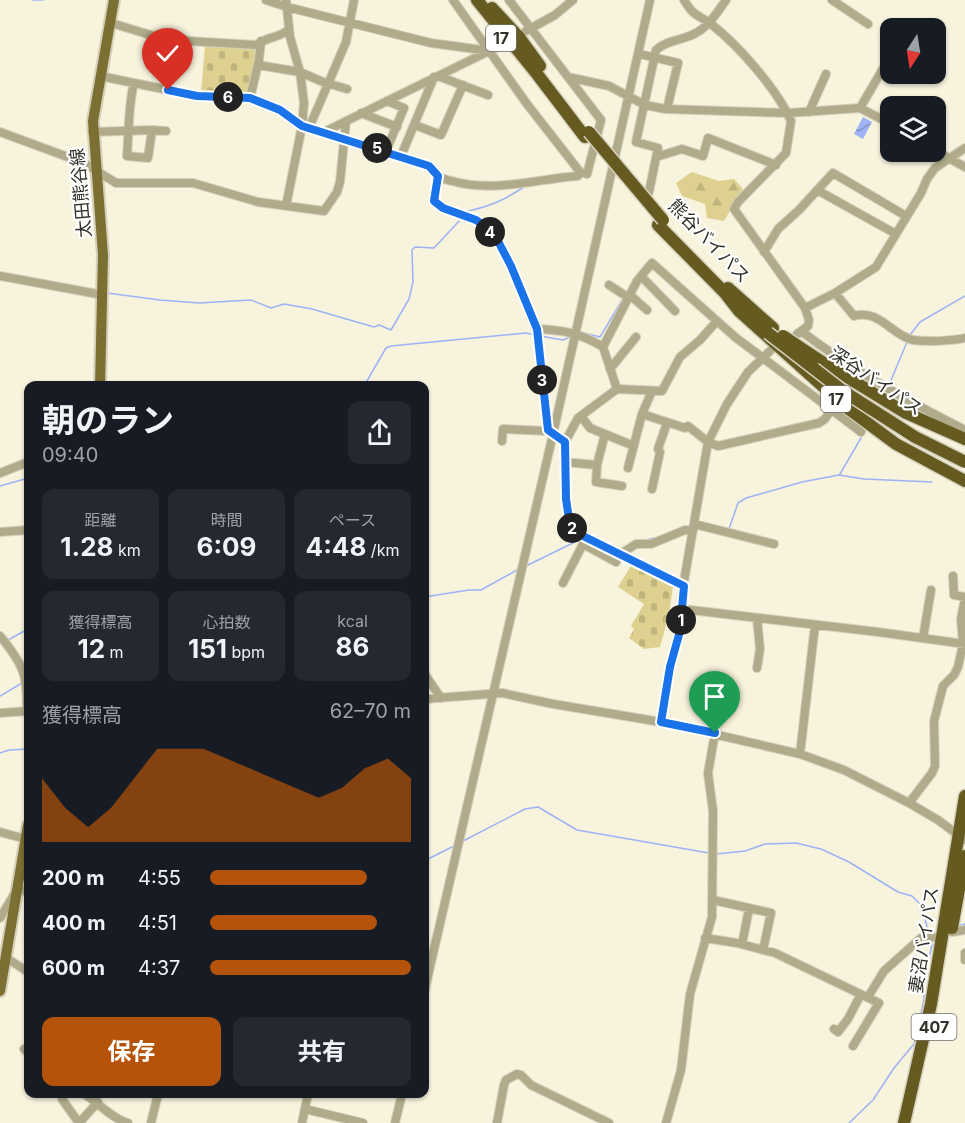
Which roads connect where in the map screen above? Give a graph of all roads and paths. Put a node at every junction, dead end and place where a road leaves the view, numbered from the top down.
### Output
1 (114, 0) edge
2 (266, 0) edge
3 (354, 0) edge
4 (453, 0) edge
5 (468, 0) edge
6 (477, 0) edge
7 (486, 0) edge
8 (493, 0) edge
9 (509, 0) edge
10 (573, 0) edge
11 (650, 0) edge
12 (684, 0) edge
13 (726, 0) edge
14 (832, 0) edge
15 (287, 4) edge
16 (516, 4) edge
17 (351, 22) junction
18 (710, 23) junction
19 (111, 24) junction
20 (868, 24) dead end
21 (289, 29) junction
22 (525, 32) junction
23 (261, 41) junction
24 (490, 51) junction
25 (644, 55) dead end
26 (654, 57) junction
27 (258, 65) junction
28 (300, 72) junction
29 (537, 74) junction
30 (826, 74) dead end
31 (880, 74) edge
32 (100, 76) junction
33 (436, 76) junction
34 (568, 77) junction
35 (134, 83) junction
36 (328, 84) junction
37 (463, 85) junction
38 (347, 89) dead end
39 (488, 95) dead end
40 (628, 96) junction
41 (250, 98) junction
42 (387, 101) junction
43 (645, 105) junction
44 (860, 108) junction
45 (668, 109) junction
46 (809, 112) junction
47 (361, 113) junction
48 (788, 113) junction
49 (880, 118) edge
50 (346, 121) junction
51 (415, 124) junction
52 (305, 127) junction
53 (397, 127) junction
54 (152, 130) junction
55 (129, 131) junction
56 (166, 131) dead end
57 (0, 132) edge
58 (92, 132) junction
59 (324, 132) junction
60 (587, 134) junction
61 (346, 138) junction
62 (965, 148) edge
63 (386, 152) junction
64 (402, 156) junction
65 (946, 156) edge
66 (656, 157) junction
67 (949, 157) junction
68 (776, 165) junction
69 (965, 167) edge
70 (95, 169) junction
71 (580, 172) junction
72 (438, 176) junction
73 (817, 190) junction
74 (649, 192) dead end
75 (286, 206) junction
76 (906, 216) junction
77 (660, 223) junction
78 (896, 234) junction
79 (764, 252) junction
80 (0, 276) edge
81 (641, 276) junction
82 (609, 285) dead end
83 (724, 293) junction
84 (835, 293) junction
85 (103, 295) junction
86 (630, 297) junction
87 (805, 308) junction
88 (647, 310) dead end
89 (675, 312) dead end
90 (717, 321) junction
91 (770, 331) junction
92 (537, 333) junction
93 (577, 334) junction
94 (636, 337) dead end
95 (965, 338) edge
96 (603, 347) junction
97 (770, 351) dead end
98 (762, 357) junction
99 (610, 369) junction
100 (100, 381) edge
101 (617, 389) junction
102 (652, 391) junction
103 (831, 410) junction
104 (642, 414) junction
105 (580, 416) junction
106 (668, 423) junction
107 (965, 430) edge
108 (551, 432) junction
109 (861, 432) dead end
110 (605, 434) junction
111 (965, 439) edge
112 (502, 441) dead end
113 (565, 442) junction
114 (708, 442) junction
115 (634, 446) junction
116 (965, 454) edge
117 (564, 462) junction
118 (965, 462) edge
119 (24, 463) edge
120 (597, 465) junction
121 (628, 468) dead end
122 (0, 472) edge
123 (965, 481) edge
124 (622, 486) dead end
125 (652, 489) dead end
126 (694, 527) junction
127 (24, 530) edge
128 (0, 532) edge
129 (774, 544) dead end
130 (616, 553) junction
131 (952, 576) dead end
132 (563, 583) dead end
133 (684, 586) junction
134 (931, 590) dead end
135 (965, 598) edge
136 (682, 609) junction
137 (757, 619) junction
138 (814, 625) junction
139 (923, 638) junction
140 (4, 640) edge
141 (964, 644) edge
142 (757, 668) dead end
143 (24, 675) edge
144 (429, 680) edge
145 (493, 695) junction
146 (441, 698) junction
147 (429, 699) edge
148 (24, 711) edge
149 (0, 713) edge
150 (661, 722) junction
151 (715, 733) junction
152 (800, 754) junction
153 (965, 796) edge
154 (909, 803) junction
155 (0, 832) edge
156 (962, 837) edge
157 (24, 838) edge
158 (965, 856) edge
159 (24, 874) edge
160 (23, 891) edge
161 (713, 900) junction
162 (749, 909) junction
163 (0, 918) edge
164 (965, 930) edge
165 (944, 932) junction
166 (705, 938) junction
167 (742, 944) junction
168 (763, 950) junction
169 (965, 953) edge
170 (5, 957) junction
171 (965, 960) edge
172 (24, 969) edge
173 (429, 971) edge
174 (0, 991) edge
175 (864, 995) junction
176 (834, 1029) dead end
177 (853, 1046) dead end
178 (92, 1098) edge
179 (157, 1098) edge
180 (307, 1098) edge
181 (401, 1098) edge
182 (62, 1099) dead end
183 (99, 1102) junction
184 (305, 1109) junction
185 (79, 1123) edge
186 (128, 1123) edge
187 (151, 1123) edge
188 (302, 1123) edge
189 (363, 1123) edge
190 (395, 1123) edge
191 (497, 1123) edge
192 (609, 1123) edge
193 (666, 1123) edge
194 (904, 1123) edge
195 (912, 1123) edge

1 - 19 main road, 太田熊谷線
2 - 15 street
3 - 17 street
4 - 24 street
5 - 29 highway, 17
6 - 29 highway, 熊谷バイパス / 17
7 - 22 highway, 熊谷バイパス / 17
8 - 22 highway, 17
9 - 16 street
10 - 22 street
11 - 40 street
12 - 18 street
13 - 18 street
14 - 20 street
15 - 17 street
15 - 21 street
16 - 22 street
17 - 24 street
17 - 36 street
18 - 26 street
18 - 48 street
19 - 23 street
19 - 32 main road, 太田熊谷線
21 - 23 street
21 - 28 street
22 - 34 street
22 - 60 highway, 熊谷バイパス / 17
23 - 27 street
24 - 33 street
24 - 71 street
25 - 26 street
26 - 43 street
26 - 45 street
27 - 28 street
27 - 41 street
28 - 36 street
28 - 52 street
29 - 60 highway, 熊谷バイパス / 17
30 - 46 street
31 - 44 street
32 - 35 street
32 - 58 main road, 太田熊谷線
33 - 37 street
33 - 42 street
33 - 51 street
34 - 40 street
34 - 71 street
35 - 41 street
35 - 55 street
36 - 38 street
36 - 52 street
37 - 39 street
37 - 51 street
40 - 43 street
40 - 93 street
41 - 52 street
42 - 47 street
42 - 53 street
43 - 45 street
43 - 66 street
44 - 46 street
44 - 49 street
45 - 48 street
46 - 48 street
47 - 50 street
47 - 53 street
48 - 68 street
50 - 59 street
50 - 61 street
51 - 64 street
52 - 59 street
52 - 75 street
53 - 63 street
54 - 55 street
54 - 55 street
54 - 56 street
55 - 58 street
57 - 70 street
58 - 70 main road, 太田熊谷線
59 - 61 street
60 - 77 highway, 熊谷バイパス / 17, bridge
61 - 63 street
61 - 75 street
62 - 67 street
63 - 64 street
64 - 72 street
65 - 67 street
66 - 68 street
66 - 74 street
67 - 69 street
67 - 76 street
68 - 79 street
70 - 75 street
70 - 85 main road, 太田熊谷線
71 - 72 street
72 - 92 street
73 - 76 street
73 - 78 street
73 - 79 street
76 - 78 street
77 - 83 highway, 熊谷バイパス / 17
77 - 91 highway, 熊谷バイパス / 17
78 - 84 street
79 - 87 street
80 - 85 street
81 - 86 street
81 - 89 street
81 - 90 street
82 - 86 street
83 - 91 highway, 熊谷バイパス / 17
83 - 123 highway, 17
84 - 87 street
84 - 95 street
85 - 100 main road, 太田熊谷線
86 - 88 street
86 - 96 street
87 - 107 street
90 - 98 street
90 - 102 street
91 - 111 highway, 熊谷バイパス / 17, bridge
91 - 116 highway, 深谷バイパス / 17, bridge
91 - 118 highway, 深谷バイパス / 17, bridge
92 - 93 street
92 - 108 street
93 - 96 street
93 - 108 street
94 - 99 street
96 - 99 street
97 - 98 street
98 - 103 street
98 - 114 street
99 - 101 street
101 - 102 street
101 - 105 street
102 - 104 street
103 - 109 street
103 - 114 street
104 - 106 street
104 - 115 street
105 - 110 street
105 - 113 street
106 - 114 street
106 - 125 street
108 - 112 street
108 - 113 street
108 - 145 street
110 - 115 street
110 - 120 street
113 - 117 street
114 - 126 street
115 - 121 street
117 - 120 street
117 - 130 street
119 - 122 street
120 - 124 street
126 - 129 street
126 - 130 street
126 - 133 street
127 - 128 street
130 - 132 street
130 - 133 street
131 - 135 street
133 - 136 street
134 - 139 street
135 - 141 street
136 - 137 street
136 - 150 street
137 - 138 street
137 - 142 street
138 - 139 street
138 - 152 street
139 - 141 street
140 - 143 street
141 - 154 street
144 - 146 street
145 - 146 street
145 - 150 street
145 - 173 street
146 - 147 street
148 - 149 street
150 - 151 street
151 - 152 street
151 - 161 street
152 - 154 street
153 - 156 highway, 妻沼バイパス / 407
154 - 156 street
155 - 157 street
156 - 165 highway, 妻沼バイパス / 407
158 - 165 highway, 妻沼バイパス / 407
159 - 160 main road
160 - 163 street
160 - 170 main road
161 - 162 street
161 - 166 street
162 - 167 street
162 - 168 street
164 - 165 street
165 - 175 street
165 - 194 highway, 妻沼バイパス / 407
165 - 195 highway, 妻沼バイパス / 407
166 - 167 street
166 - 193 street
167 - 168 street
168 - 175 street
169 - 171 street
170 - 172 street
170 - 174 main road
175 - 176 street
175 - 177 street
178 - 183 street
179 - 187 street
180 - 184 street
181 - 190 street
182 - 185 street
183 - 185 street
183 - 186 street
184 - 188 street
184 - 189 street
191 - 192 street

